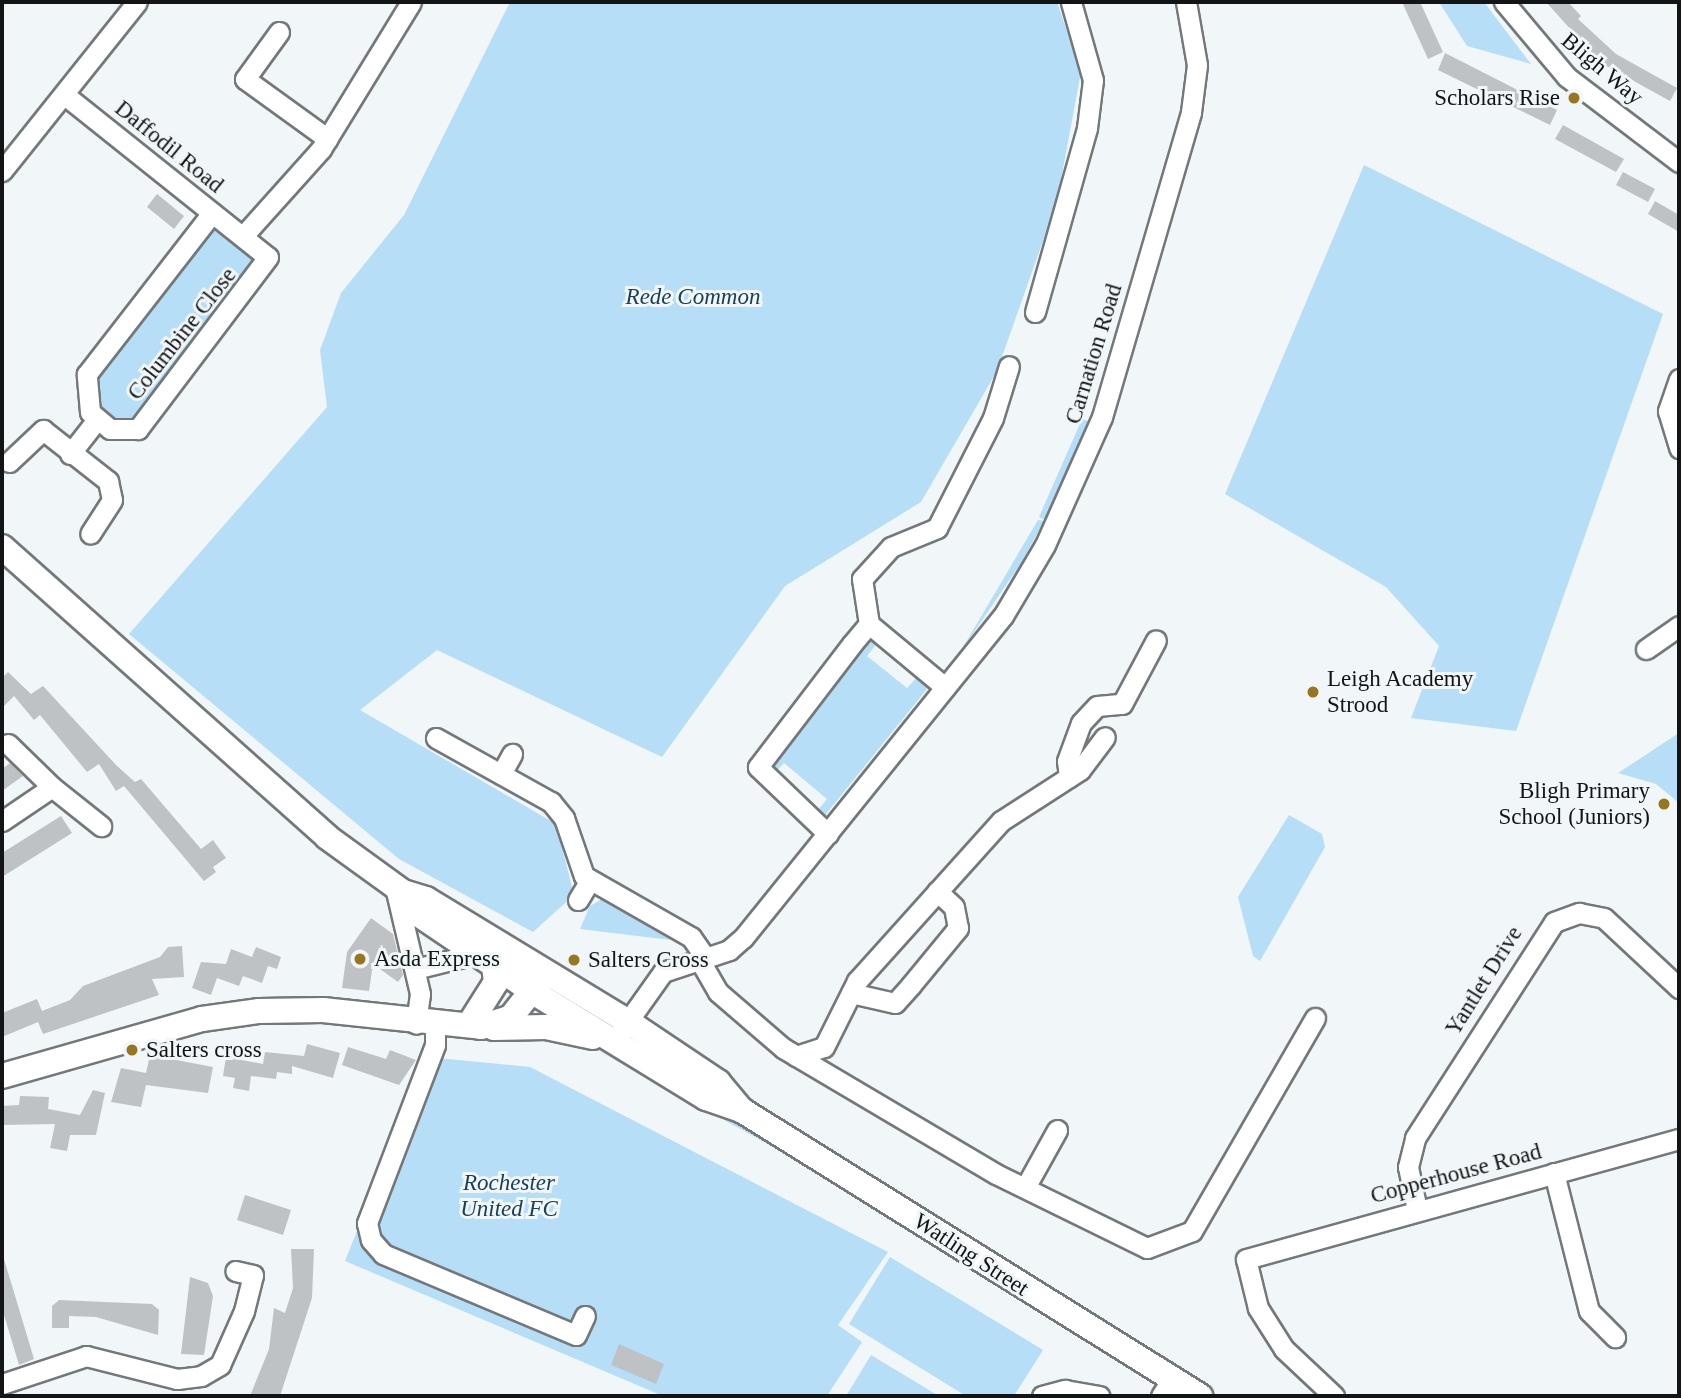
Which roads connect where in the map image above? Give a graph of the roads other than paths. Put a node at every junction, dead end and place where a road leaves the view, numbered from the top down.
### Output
1 (137, 2) edge
2 (411, 2) edge
3 (1071, 2) edge
4 (1186, 2) edge
5 (1504, 2) edge
6 (279, 32) dead end
7 (66, 96) junction
8 (328, 139) junction
9 (1679, 162) edge
10 (2, 171) edge
11 (212, 213) junction
12 (243, 236) junction
13 (1035, 312) dead end
14 (1009, 366) dead end
15 (1679, 379) edge
16 (96, 421) junction
17 (1679, 448) edge
18 (70, 454) junction
19 (9, 462) dead end
20 (90, 534) dead end
21 (2, 547) edge
22 (867, 621) junction
23 (1679, 625) edge
24 (1156, 640) dead end
25 (1646, 649) dead end
26 (946, 687) junction
27 (1104, 737) dead end
28 (436, 738) dead end
29 (8, 744) dead end
30 (512, 754) dead end
31 (501, 774) junction
32 (1069, 777) junction
33 (52, 787) junction
34 (2, 821) edge
35 (101, 825) dead end
36 (828, 834) junction
37 (599, 884) junction
38 (399, 889) junction
39 (937, 891) junction
40 (578, 900) dead end
41 (702, 958) junction
42 (485, 960) junction
43 (539, 966) junction
44 (415, 969) junction
45 (526, 988) junction
46 (1679, 988) edge
47 (851, 993) junction
48 (1315, 1018) dead end
49 (627, 1021) junction
50 (450, 1025) junction
51 (614, 1042) junction
52 (796, 1056) junction
53 (2, 1076) edge
54 (743, 1111) junction
55 (1057, 1130) dead end
56 (1679, 1139) edge
57 (1554, 1173) junction
58 (1027, 1186) junction
59 (1416, 1210) junction
60 (235, 1271) dead end
61 (585, 1316) dead end
62 (1615, 1337) dead end
63 (2, 1384) edge
64 (1166, 1388) edge
65 (1041, 1396) edge
66 (1099, 1396) edge
67 (1200, 1396) edge
68 (1334, 1396) edge

1 - 7 street
2 - 8 street
3 - 13 street
4 - 26 street, Carnation Road
5 - 9 street, Bligh Way
6 - 8 street
7 - 10 street
7 - 11 street, Daffodil Road
8 - 12 street
11 - 12 street, Daffodil Road
11 - 16 street
12 - 16 street, Columbine Close
14 - 22 street
15 - 17 street
16 - 18 street
18 - 19 street
18 - 20 street
21 - 38 main road
22 - 26 street
22 - 36 street
23 - 25 street
24 - 32 street
26 - 36 street, Carnation Road
27 - 32 street
28 - 31 street
29 - 33 street
30 - 31 street
31 - 37 street
32 - 39 street
33 - 34 street
33 - 35 street
36 - 41 street, Carnation Road
37 - 40 street
37 - 41 street
38 - 42 main road, Watling Street
38 - 43 main road, Watling Street
38 - 44 street
39 - 47 street
39 - 47 street
41 - 49 street, Carnation Road
41 - 52 street
42 - 44 street
42 - 45 main road, Watling Street
42 - 50 main road
43 - 45 main road
43 - 49 main road, Watling Street
44 - 50 street
45 - 50 main road
45 - 51 main road, Watling Street
46 - 59 street, Yantlet Drive
47 - 52 street
48 - 58 street
49 - 51 street, Carnation Road
49 - 54 main road, Watling Street
50 - 51 main road
50 - 53 main road
50 - 61 street
51 - 54 main road, Watling Street
52 - 58 street
54 - 64 main road, Watling Street
55 - 58 street
56 - 57 street, Copperhouse Road
57 - 59 street, Copperhouse Road
57 - 62 street
59 - 68 street, Copperhouse Road
60 - 63 street
64 - 67 main road, Watling Street
65 - 66 street

